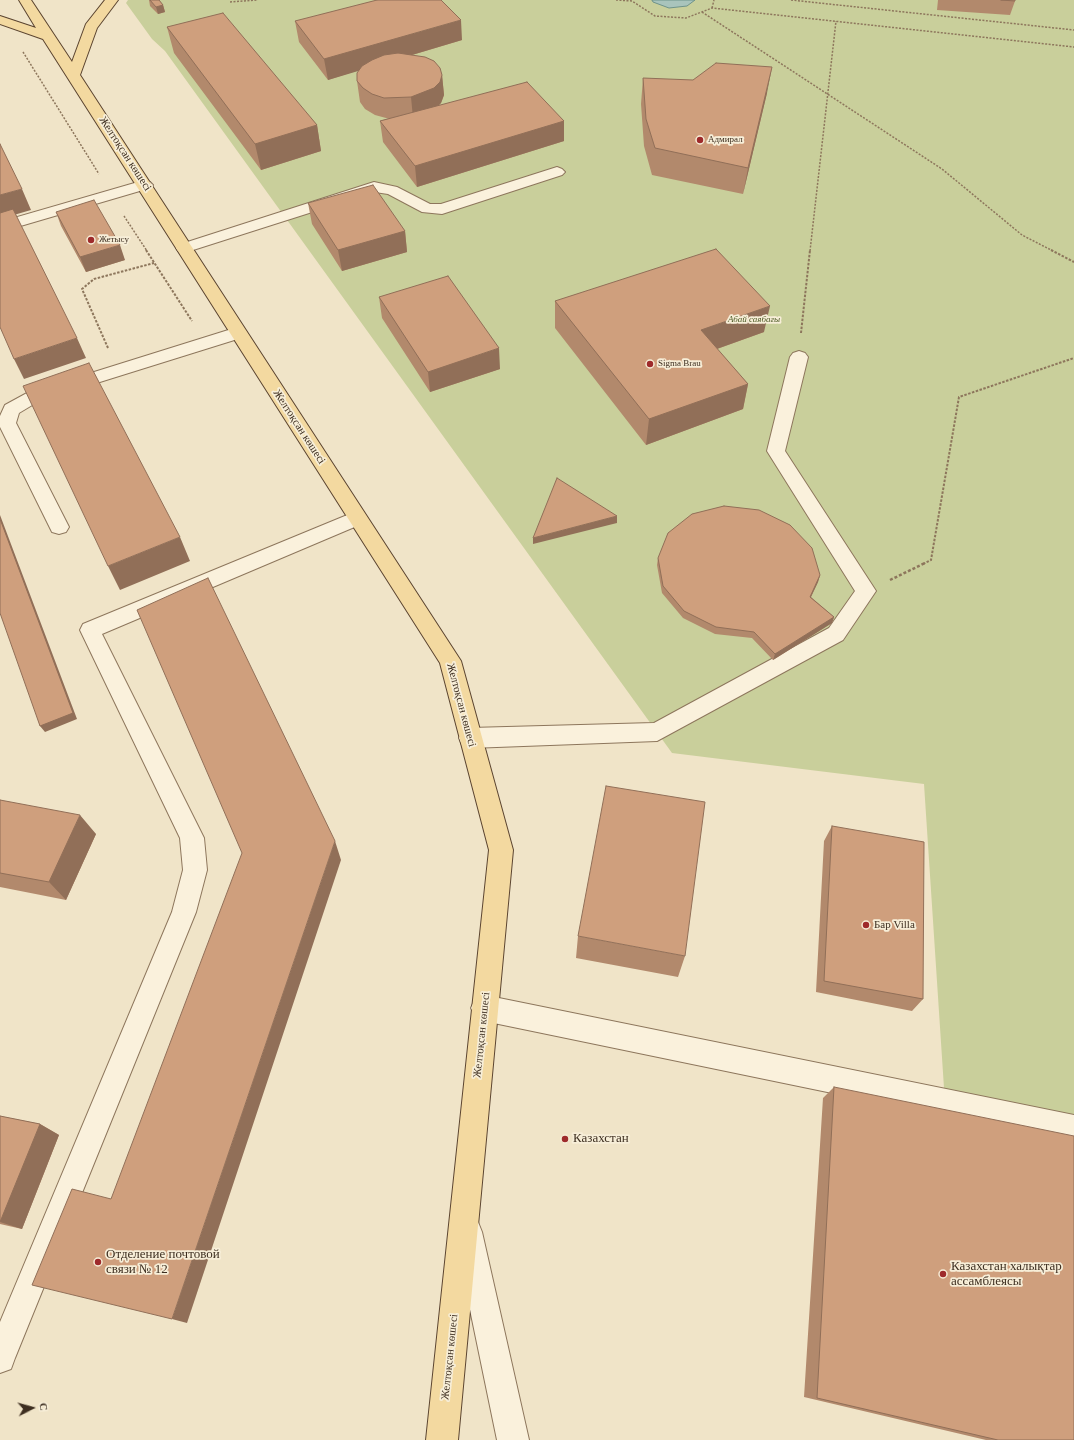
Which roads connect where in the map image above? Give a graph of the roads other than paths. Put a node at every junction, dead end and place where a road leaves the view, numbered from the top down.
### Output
1 (25, 0) edge
2 (112, 0) edge
3 (0, 20) edge
4 (48, 36) junction
5 (74, 74) junction
6 (557, 172) dead end
7 (145, 185) junction
8 (0, 227) edge
9 (184, 248) junction
10 (238, 333) junction
11 (799, 357) road end
12 (357, 518) junction
13 (59, 527) dead end
14 (470, 738) junction
15 (484, 1008) junction
16 (1074, 1129) edge
17 (464, 1214) junction
18 (0, 1358) edge
19 (442, 1440) edge
20 (513, 1440) edge

1 - 4 main road, Желтоқсан көшесі
2 - 5 main road
3 - 4 main road
4 - 5 main road, Желтоқсан көшесі
5 - 7 main road, Желтоқсан көшесі
6 - 9 street
7 - 8 street
7 - 9 main road, Желтоқсан көшесі
9 - 10 main road, Желтоқсан көшесі
10 - 12 main road, Желтоқсан көшесі
10 - 13 street
11 - 14 street
12 - 14 main road, Желтоқсан көшесі
12 - 18 street
14 - 15 main road, Желтоқсан көшесі
15 - 16 street
15 - 17 main road, Желтоқсан көшесі
17 - 19 main road, Желтоқсан көшесі
17 - 20 street

